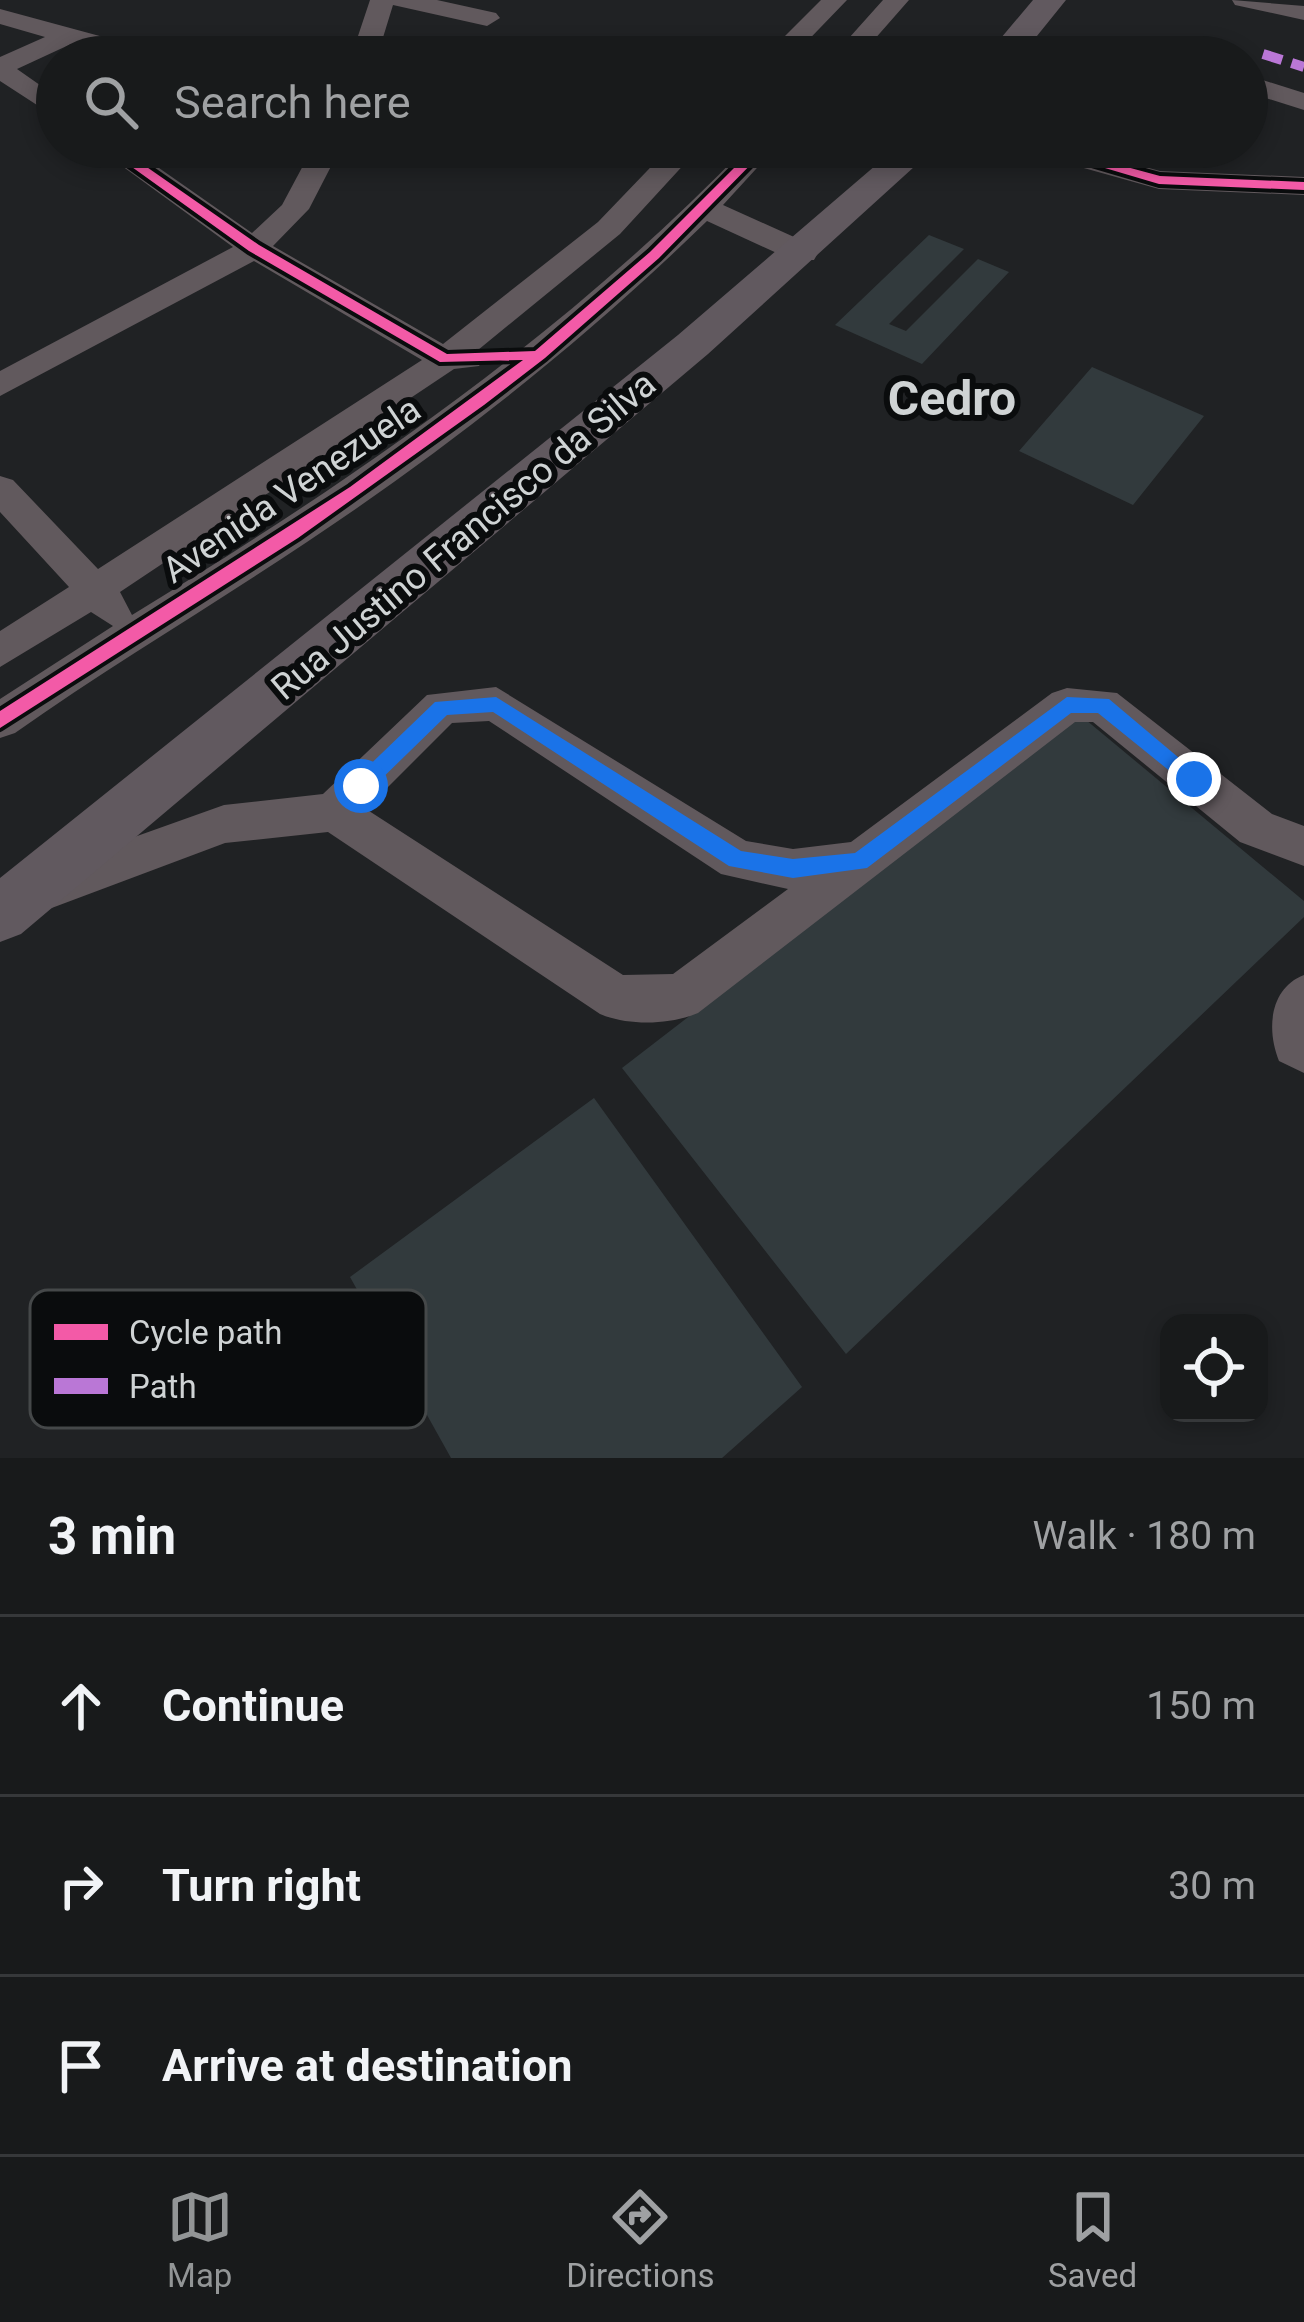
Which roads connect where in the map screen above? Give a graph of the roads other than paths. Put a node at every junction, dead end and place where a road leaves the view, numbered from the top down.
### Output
1 (382, 0) edge
2 (402, 0) edge
3 (835, 0) edge
4 (897, 0) edge
5 (1050, 0) edge
6 (1244, 0) edge
7 (1304, 13) edge
8 (0, 16) edge
9 (487, 18) dead end
10 (62, 36) edge
11 (371, 36) edge
12 (798, 36) edge
13 (864, 36) edge
14 (1019, 36) edge
15 (36, 51) edge
16 (0, 68) edge
17 (1268, 90) edge
18 (36, 95) edge
19 (1304, 102) edge
20 (140, 168) edge
21 (316, 168) edge
22 (666, 168) edge
23 (743, 168) edge
24 (896, 168) edge
25 (1116, 168) edge
26 (1304, 186) edge
27 (706, 209) junction
28 (254, 248) junction
29 (803, 253) junction
30 (541, 355) junction
31 (445, 359) junction
32 (8, 370) edge
33 (0, 489) edge
34 (95, 592) junction
35 (136, 634) junction
36 (0, 651) edge
37 (0, 721) edge
38 (334, 812) junction
39 (1304, 846) edge
40 (859, 862) junction
41 (9, 907) edge
42 (1304, 998) edge
43 (1304, 1049) edge

1 - 11 street
2 - 9 street
3 - 12 street
4 - 13 street
5 - 14 main road
6 - 7 street
8 - 10 street
15 - 16 street
16 - 18 street
17 - 19 street
20 - 28 street
21 - 28 street
22 - 31 street
23 - 27 street, Avenida Venezuela
24 - 29 main road, Rua Justino Francisco da Silva
25 - 26 street
27 - 29 street
27 - 30 street, Avenida Venezuela
28 - 31 street
28 - 32 street
29 - 41 main road, Rua Justino Francisco da Silva
30 - 31 street
30 - 35 street, Avenida Venezuela
31 - 34 street
33 - 34 street
34 - 35 street
34 - 36 street
35 - 37 street, Avenida Venezuela
38 - 40 street
38 - 40 street
38 - 41 street
39 - 40 street
42 - 43 street

